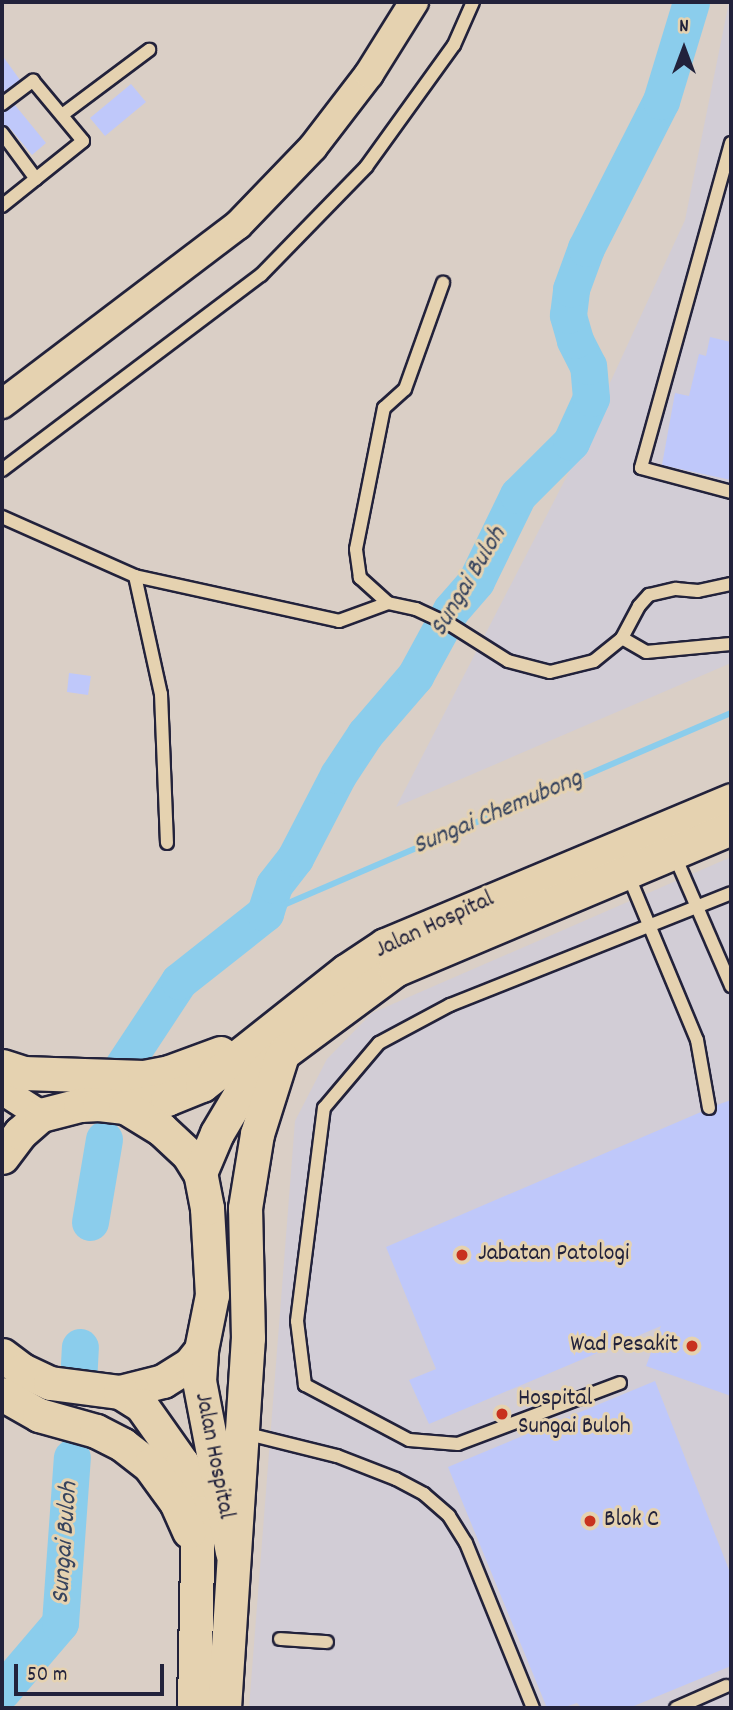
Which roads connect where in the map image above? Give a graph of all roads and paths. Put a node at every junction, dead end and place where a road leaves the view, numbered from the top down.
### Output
1 (414, 2) edge
2 (473, 2) edge
3 (149, 50) dead end
4 (2, 104) edge
5 (62, 116) junction
6 (2, 132) edge
7 (731, 143) edge
8 (36, 178) junction
9 (2, 206) edge
10 (443, 283) dead end
11 (2, 404) edge
12 (2, 470) edge
13 (731, 492) edge
14 (2, 517) edge
15 (135, 576) junction
16 (731, 584) edge
17 (388, 603) junction
18 (622, 638) junction
19 (731, 644) edge
20 (731, 800) edge
21 (731, 828) edge
22 (668, 840) junction
23 (167, 843) dead end
24 (623, 859) junction
25 (731, 893) edge
26 (698, 907) junction
27 (650, 927) junction
28 (731, 986) edge
29 (277, 1042) junction
30 (2, 1066) edge
31 (2, 1090) edge
32 (125, 1107) junction
33 (709, 1108) dead end
34 (41, 1115) junction
35 (2, 1157) edge
36 (200, 1173) junction
37 (207, 1208) junction
38 (246, 1294) junction
39 (201, 1350) junction
40 (2, 1355) edge
41 (620, 1383) dead end
42 (120, 1392) junction
43 (2, 1395) edge
44 (240, 1432) junction
45 (198, 1552) junction
46 (232, 1552) junction
47 (280, 1639) dead end
48 (327, 1642) dead end
49 (726, 1686) dead end
50 (194, 1708) edge
51 (224, 1708) edge
52 (533, 1708) edge
53 (676, 1708) edge

1 - 11 street
2 - 12 lane
3 - 5 lane
4 - 5 lane
5 - 8 lane
6 - 8 lane
7 - 13 lane
8 - 9 lane
10 - 17 lane
14 - 15 lane
15 - 17 lane
15 - 23 lane
16 - 18 lane
17 - 18 lane
18 - 19 lane
20 - 22 main road, Jalan Hospital
21 - 22 main road, Jalan Hospital
22 - 24 main road, Jalan Hospital
22 - 26 lane
24 - 27 lane
24 - 29 main road, Jalan Hospital
25 - 26 lane
26 - 27 lane
26 - 28 lane
27 - 33 lane
27 - 41 lane
29 - 30 main road
29 - 32 main road, Jalan Hospital
29 - 36 main road, Jalan Hospital
29 - 38 main road, Jalan Hospital
31 - 34 street
32 - 34 main road, Jalan Hospital
32 - 36 main road
34 - 35 main road
36 - 37 main road, Jalan Hospital
37 - 38 main road
37 - 39 main road, Jalan Hospital
38 - 44 main road, Jalan Hospital
39 - 42 main road
39 - 46 main road, Jalan Hospital
40 - 42 main road
42 - 45 main road, Jalan Hospital
43 - 45 main road
44 - 46 main road, Jalan Hospital
44 - 52 lane
45 - 50 main road, Jalan Hospital
46 - 51 main road, Jalan Hospital
47 - 48 lane
49 - 53 lane

